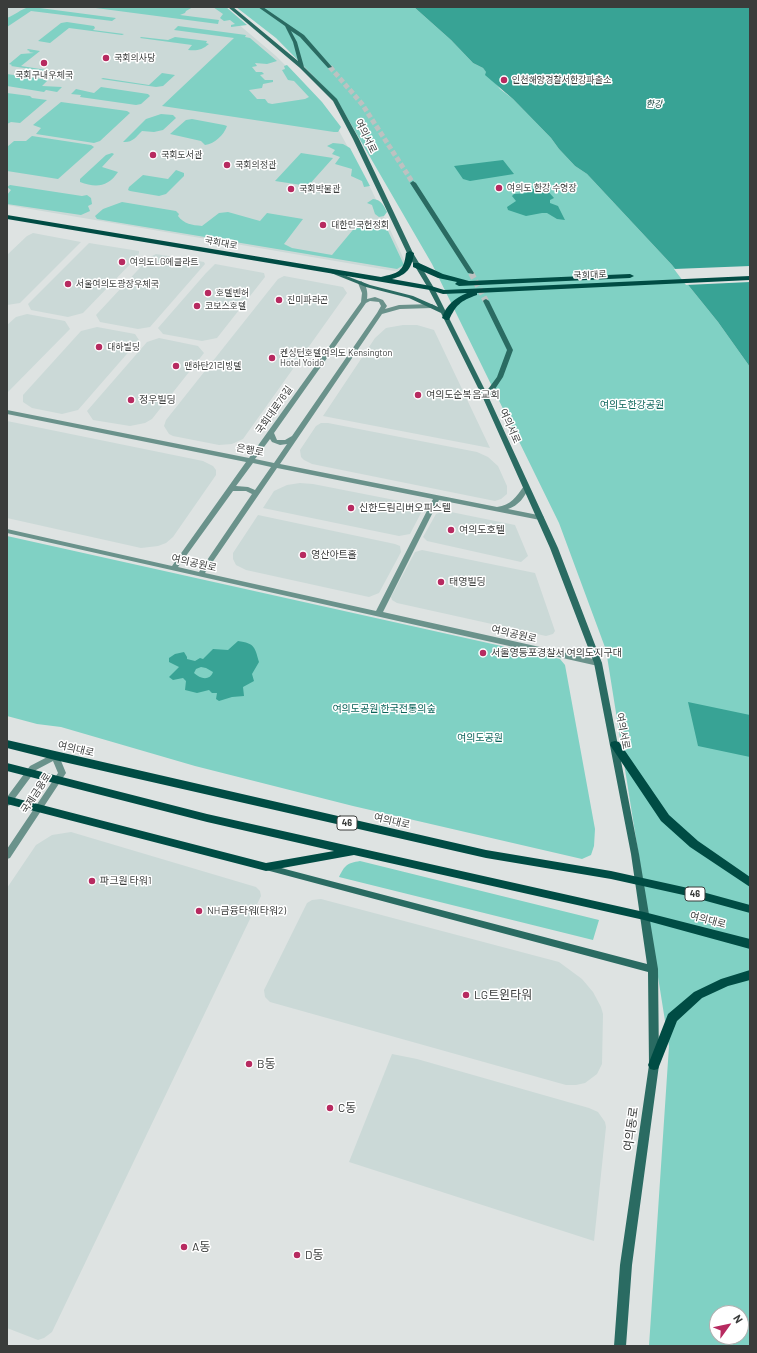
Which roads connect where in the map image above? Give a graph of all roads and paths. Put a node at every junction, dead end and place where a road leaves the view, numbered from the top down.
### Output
1 (230, 7) edge
2 (260, 7) edge
3 (287, 27) junction
4 (302, 67) junction
5 (330, 67) tunnel mouth
6 (413, 184) tunnel mouth
7 (7, 217) edge
8 (410, 253) junction
9 (416, 265) junction
10 (750, 271) edge
11 (334, 273) junction
12 (471, 273) tunnel mouth
13 (750, 278) edge
14 (380, 279) junction
15 (361, 283) junction
16 (474, 284) junction
17 (502, 286) junction
18 (431, 288) junction
19 (484, 290) junction
20 (486, 300) tunnel mouth
21 (364, 302) junction
22 (432, 306) junction
23 (380, 313) junction
24 (444, 315) junction
25 (486, 398) junction
26 (7, 412) edge
27 (270, 433) junction
28 (296, 436) junction
29 (251, 460) junction
30 (276, 465) junction
31 (526, 487) junction
32 (230, 489) junction
33 (256, 494) junction
34 (437, 497) junction
35 (496, 509) junction
36 (540, 518) junction
37 (7, 531) edge
38 (174, 568) junction
39 (201, 574) junction
40 (378, 614) junction
41 (598, 663) junction
42 (7, 744) edge
43 (615, 745) junction
44 (55, 756) junction
45 (7, 767) edge
46 (29, 773) junction
47 (57, 780) junction
48 (8, 801) edge
49 (40, 808) junction
50 (356, 850) junction
51 (7, 856) edge
52 (266, 867) junction
53 (639, 881) junction
54 (750, 883) edge
55 (750, 909) edge
56 (644, 916) junction
57 (750, 944) edge
58 (653, 969) junction
59 (750, 975) edge
60 (654, 1065) junction
61 (620, 1346) edge

1 - 4 main road, 여의서로
2 - 3 main road
3 - 4 main road
3 - 5 main road
4 - 8 main road, 여의서로
6 - 12 main road
7 - 11 main road, 국회대로
8 - 9 main road, 여의서로
8 - 14 main road
9 - 16 main road
9 - 18 main road, 여의서로
10 - 17 main road, 국회대로
11 - 14 main road, 국회대로
11 - 15 main road
13 - 17 main road, 국회대로
14 - 18 main road, 국회대로
15 - 21 street
15 - 22 main road
16 - 17 main road, 국회대로
16 - 18 main road, 국회대로
17 - 19 main road, 국회대로
18 - 19 main road, 국회대로
18 - 24 main road, 여의서로
19 - 24 main road
20 - 25 main road
21 - 23 street
21 - 27 street, 국회대로76길
22 - 23 street
22 - 24 main road
23 - 28 street
24 - 25 main road, 여의서로
25 - 31 main road, 여의서로
26 - 29 street, 은행로
27 - 28 street
27 - 29 street, 국회대로76길
28 - 30 street
29 - 30 street, 은행로
29 - 32 street, 국회대로76길
30 - 33 street
30 - 34 street, 은행로
31 - 35 street
31 - 36 main road, 여의서로
32 - 33 street
32 - 38 street, 국회대로76길
33 - 39 street
34 - 35 street, 은행로
34 - 40 street
35 - 36 street, 은행로
36 - 41 main road, 여의서로
37 - 38 street, 여의공원로
38 - 39 street, 여의공원로
39 - 40 street, 여의공원로
40 - 41 street, 여의공원로
41 - 43 main road, 여의서로
42 - 44 main road, 여의대로 / 46
43 - 53 main road, 여의서로
43 - 54 main road
44 - 46 street, 국제금융로
44 - 47 street, 국제금융로
44 - 53 main road, 여의대로 / 46
45 - 46 main road, 여의대로
46 - 47 main road, 여의대로
46 - 48 street, 국제금융로
47 - 49 street, 국제금융로
47 - 50 main road, 여의대로
48 - 49 main road, 여의대로
49 - 51 street, 국제금융로
49 - 52 main road, 여의대로
50 - 52 main road, 여의대로
50 - 56 main road, 여의대로
52 - 58 main road, 여의대로
53 - 55 main road, 여의대로 / 46
53 - 56 main road, 여의서로
56 - 57 main road, 여의대로
56 - 58 main road, 여의동로
58 - 60 main road, 여의동로
59 - 60 main road
60 - 61 main road, 여의동로

